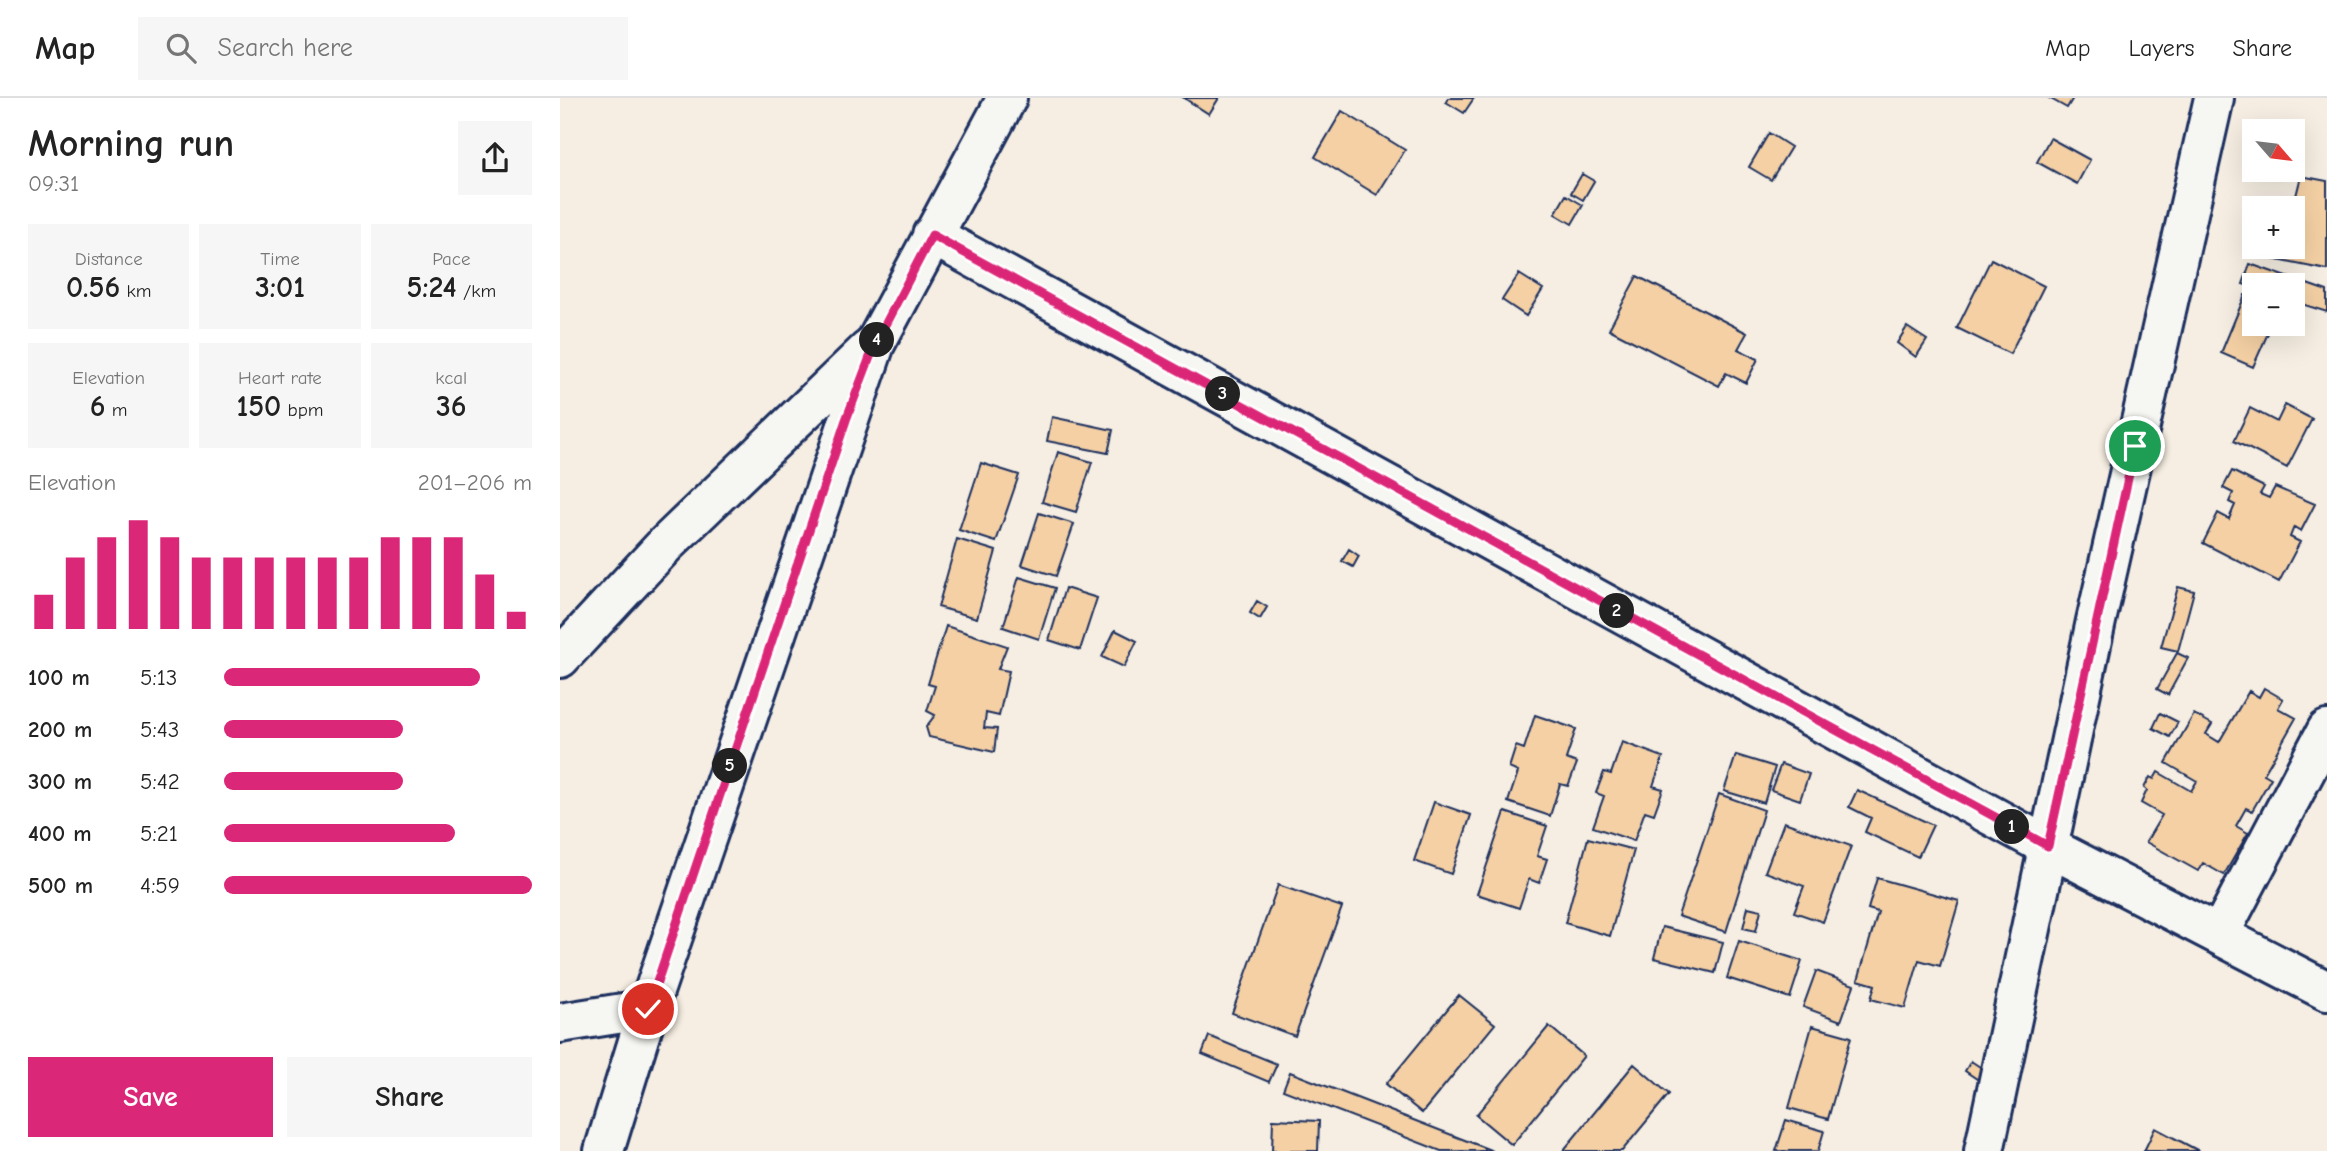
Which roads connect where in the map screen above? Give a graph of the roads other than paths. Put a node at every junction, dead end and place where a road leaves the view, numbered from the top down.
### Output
1 (1007, 98) edge
2 (2214, 98) edge
3 (932, 235) junction
4 (875, 344) junction
5 (560, 658) edge
6 (2327, 730) edge
7 (2048, 846) junction
8 (2219, 935) junction
9 (2327, 991) edge
10 (648, 1009) junction
11 (560, 1023) edge
12 (604, 1151) edge
13 (1984, 1151) edge

1 - 3 street
2 - 7 street
3 - 4 street
3 - 7 street
4 - 5 street
4 - 10 street
6 - 8 street
7 - 8 street
7 - 13 street
8 - 9 street
10 - 11 street
10 - 12 street

